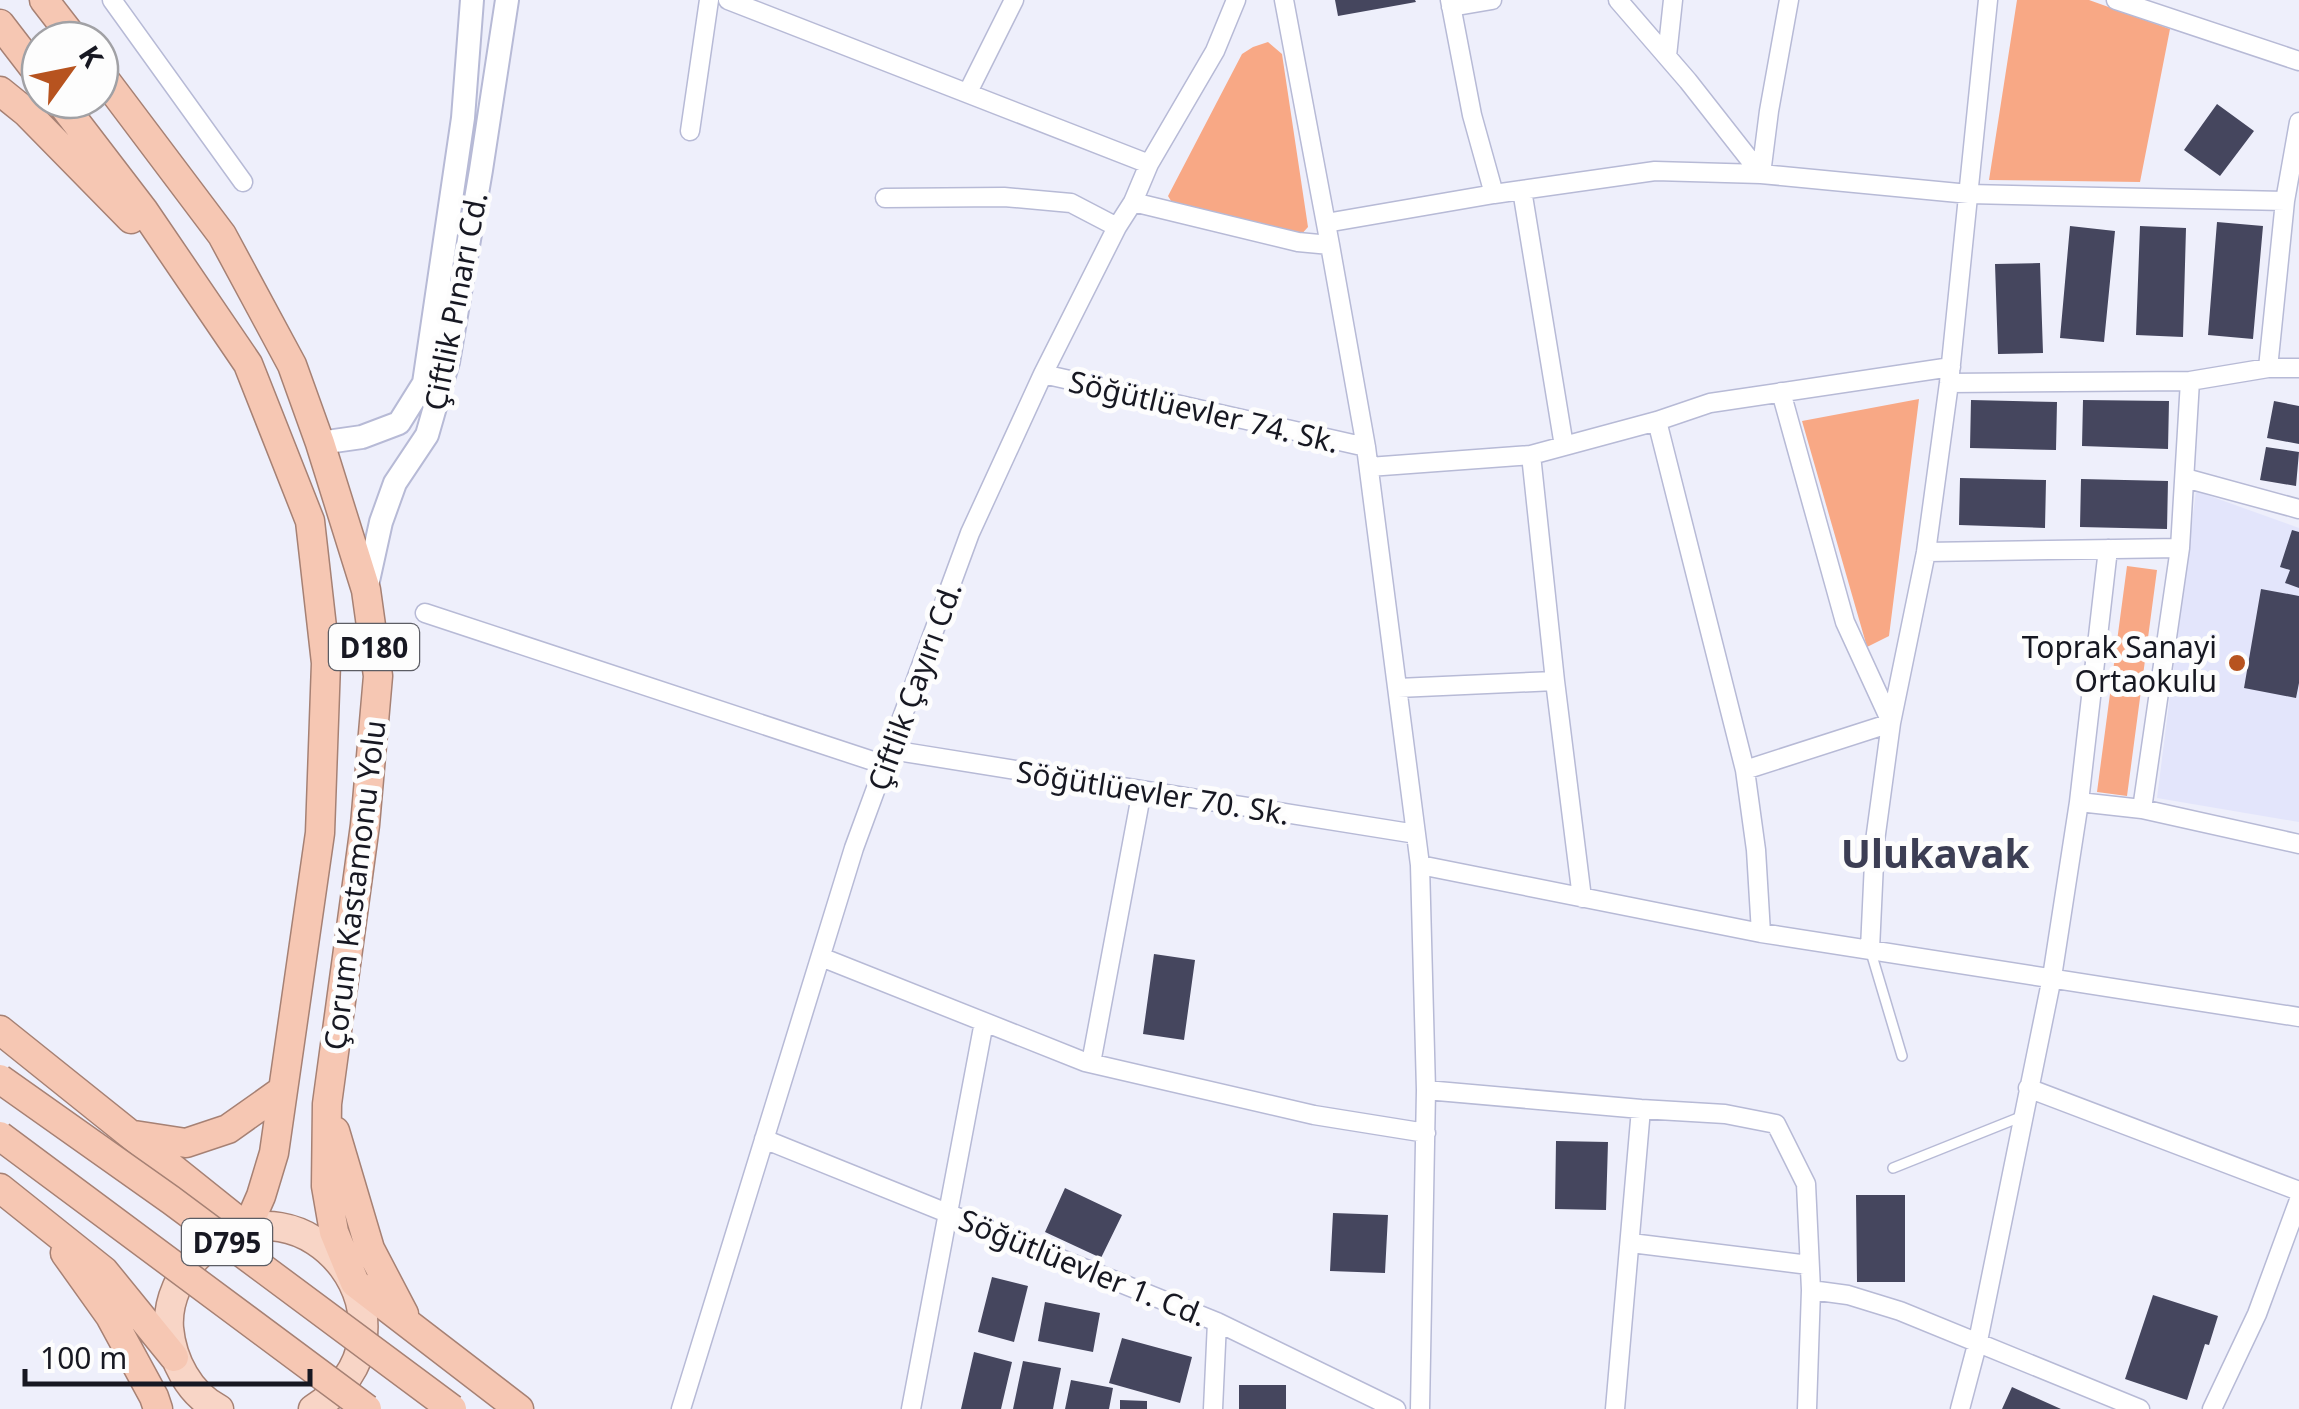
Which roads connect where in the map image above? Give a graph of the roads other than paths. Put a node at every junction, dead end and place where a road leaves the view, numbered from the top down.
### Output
1 (112, 0) edge
2 (472, 0) edge
3 (508, 0) edge
4 (709, 0) edge
5 (728, 0) edge
6 (1014, 0) edge
7 (1236, 0) edge
8 (1284, 0) edge
9 (1492, 0) edge
10 (1618, 0) edge
11 (1672, 0) edge
12 (1789, 0) edge
13 (1988, 0) edge
14 (2116, 0) edge
15 (1450, 3) edge
16 (1667, 56) junction
17 (2299, 61) edge
18 (0, 91) edge
19 (968, 92) junction
20 (120, 100) edge
21 (73, 120) edge
22 (2299, 122) edge
23 (690, 131) dead end
24 (1150, 164) junction
25 (1761, 174) junction
26 (243, 182) dead end
27 (1522, 190) junction
28 (1494, 194) junction
29 (1969, 194) junction
30 (885, 198) dead end
31 (1133, 202) junction
32 (2285, 202) junction
33 (1326, 222) junction
34 (1117, 227) junction
35 (1330, 245) junction
36 (188, 277) junction
37 (2268, 368) junction
38 (2299, 368) edge
39 (1043, 374) junction
40 (1950, 375) junction
41 (2190, 381) junction
42 (1781, 392) junction
43 (1656, 421) junction
44 (320, 443) junction
45 (1564, 446) junction
46 (1366, 447) junction
47 (1531, 454) junction
48 (1369, 467) junction
49 (2185, 478) junction
50 (2299, 509) edge
51 (2180, 548) junction
52 (2108, 549) junction
53 (1926, 552) junction
54 (366, 590) junction
55 (425, 613) dead end
56 (1555, 681) junction
57 (1398, 688) junction
58 (1891, 723) junction
59 (888, 758) junction
60 (1745, 770) junction
61 (1142, 790) junction
62 (2079, 802) junction
63 (2142, 809) junction
64 (1416, 834) junction
65 (2299, 844) edge
66 (1420, 865) junction
67 (1582, 898) junction
68 (1761, 933) junction
69 (1870, 949) junction
70 (821, 957) junction
71 (2052, 976) junction
72 (2299, 1017) edge
73 (984, 1022) junction
74 (0, 1030) edge
75 (1902, 1056) dead end
76 (1090, 1063) junction
77 (0, 1079) edge
78 (2028, 1088) junction
79 (283, 1090) junction
80 (1426, 1090) junction
81 (327, 1104) junction
82 (1641, 1109) junction
83 (2023, 1116) junction
84 (1426, 1133) junction
85 (132, 1135) junction
86 (0, 1136) edge
87 (764, 1139) junction
88 (1893, 1168) dead end
89 (0, 1188) edge
90 (2299, 1191) edge
91 (2299, 1200) edge
92 (950, 1212) junction
93 (44, 1224) junction
94 (246, 1228) junction
95 (1631, 1243) junction
96 (1809, 1265) junction
97 (355, 1283) junction
98 (1811, 1290) junction
99 (1217, 1322) junction
100 (409, 1324) junction
101 (1978, 1341) junction
102 (174, 1357) junction
103 (158, 1409) edge
104 (200, 1409) edge
105 (219, 1409) edge
106 (314, 1409) edge
107 (368, 1409) edge
108 (452, 1409) edge
109 (520, 1409) edge
110 (681, 1409) edge
111 (910, 1409) edge
112 (1213, 1409) edge
113 (1396, 1409) edge
114 (1420, 1409) edge
115 (1615, 1409) edge
116 (1807, 1409) edge
117 (1960, 1409) edge
118 (2140, 1409) edge
119 (2212, 1409) edge

1 - 26 street
2 - 44 street, Çiftlik Pınarı Cd.
3 - 54 street, Çiftlik Pınarı Cd.
4 - 23 street
5 - 19 street
6 - 19 street
7 - 24 street, Çiftlik Çayırı Cd.
8 - 33 street
9 - 15 street
10 - 16 street
11 - 16 street
12 - 25 street
13 - 29 street
14 - 17 street
15 - 28 street
16 - 25 street
18 - 36 highway
19 - 24 street
20 - 44 highway, Çorum Kastamonu Yolu / D180
21 - 36 highway, Çorum Kastamonu Yolu / D180
22 - 32 street
24 - 31 street, Çiftlik Çayırı Cd.
25 - 27 street
25 - 29 street
27 - 28 street
27 - 45 street
28 - 33 street
29 - 32 street
29 - 40 street
30 - 34 street
31 - 34 street, Çiftlik Çayırı Cd.
31 - 35 street
32 - 37 street
33 - 35 street
34 - 39 street, Çiftlik Çayırı Cd.
35 - 46 street
36 - 79 highway, Çorum Kastamonu Yolu / D180
37 - 38 street
37 - 41 street
39 - 46 street, Söğütlüevler 74. Sk.
39 - 59 street, Çiftlik Çayırı Cd.
40 - 41 street
40 - 42 street
40 - 53 street
41 - 49 street
42 - 43 street
42 - 58 street
43 - 45 street
43 - 60 street
44 - 54 highway, Çorum Kastamonu Yolu / D180
45 - 47 street
46 - 48 street
47 - 48 street
47 - 56 street
48 - 57 street
49 - 50 street
49 - 51 street
51 - 52 street
51 - 63 street
52 - 53 street
52 - 62 street
53 - 58 street
54 - 81 highway, Çorum Kastamonu Yolu / D180
55 - 59 street, Söğütlüevler 70. Sk.
56 - 57 street
56 - 67 street
57 - 64 street
58 - 60 street
58 - 69 street
59 - 61 street, Söğütlüevler 70. Sk.
59 - 70 street, Çiftlik Çayırı Cd.
60 - 68 street
61 - 64 street, Söğütlüevler 70. Sk.
61 - 76 street
62 - 63 street
62 - 71 street
63 - 65 street
64 - 66 street
66 - 67 street
66 - 80 street
67 - 68 street
68 - 69 street
69 - 71 street
69 - 75 lane
70 - 73 street
70 - 87 street, Çiftlik Çayırı Cd.
71 - 72 street
71 - 78 street
73 - 76 street
73 - 92 street
74 - 85 highway
76 - 84 street
77 - 108 highway, D795, bridge
78 - 83 street
78 - 90 street
79 - 85 highway
79 - 94 highway, Çorum Kastamonu Yolu / D180
80 - 82 street
80 - 84 street
81 - 97 highway, Çorum Kastamonu Yolu / D180
81 - 100 highway
82 - 95 street
82 - 96 street
83 - 88 lane
83 - 101 street
84 - 114 street
85 - 94 highway
86 - 107 highway, D795, bridge
87 - 92 street, Söğütlüevler 1. Cd.
87 - 110 street, Çiftlik Çayırı Cd.
89 - 93 highway
91 - 119 street
92 - 99 street, Söğütlüevler 1. Cd.
92 - 111 street
93 - 102 highway
93 - 103 highway
94 - 97 main road
94 - 102 main road
95 - 96 street
95 - 115 street
96 - 98 street
97 - 100 highway
97 - 106 main road
98 - 101 street
98 - 116 street
99 - 112 street
99 - 113 street, Söğütlüevler 1. Cd.
100 - 109 highway
101 - 117 street
101 - 118 street
102 - 104 street
102 - 105 main road

